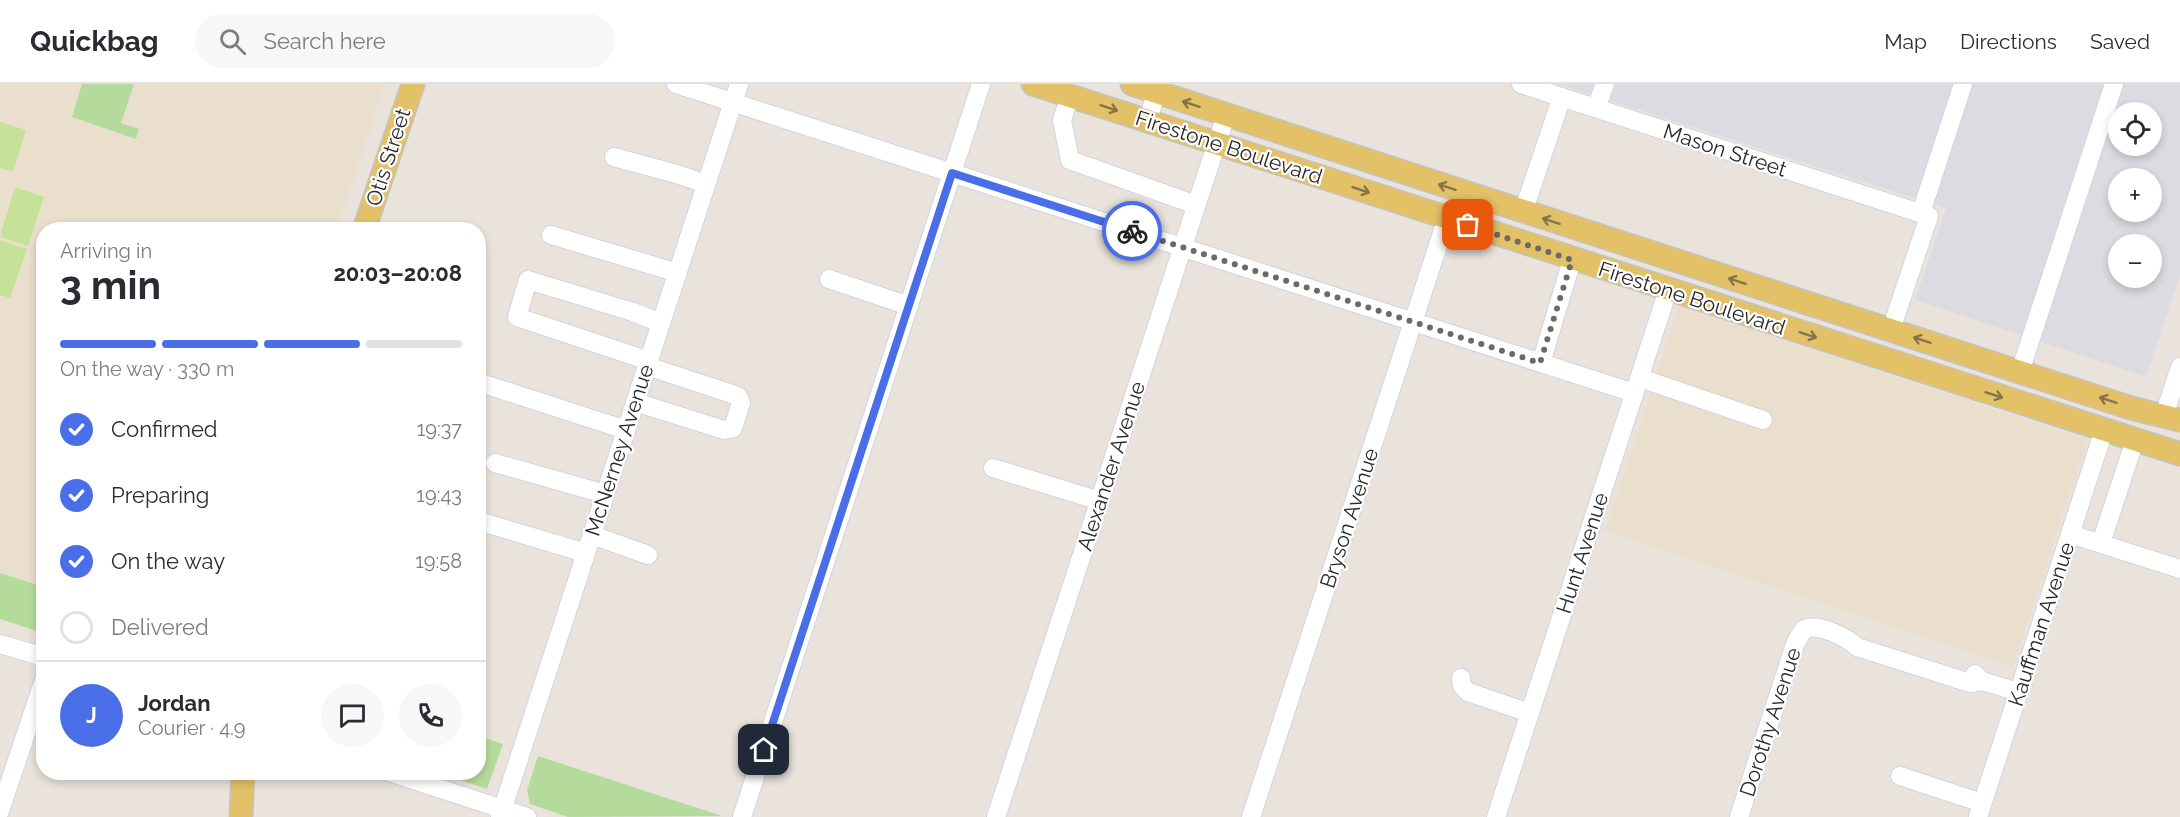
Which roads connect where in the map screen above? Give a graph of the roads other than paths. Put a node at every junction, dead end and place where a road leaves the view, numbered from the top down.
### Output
1 (413, 84) edge
2 (676, 84) edge
3 (739, 84) edge
4 (981, 84) edge
5 (1033, 84) edge
6 (1132, 84) edge
7 (1521, 84) edge
8 (1605, 84) edge
9 (1963, 84) edge
10 (2114, 84) edge
11 (1158, 88) edge
12 (1070, 96) junction
13 (1562, 97) junction
14 (733, 103) junction
15 (1596, 108) junction
16 (1226, 115) junction
17 (1148, 120) junction
18 (1216, 143) junction
19 (614, 157) dead end
20 (952, 173) junction
21 (706, 184) junction
22 (1196, 206) junction
23 (1523, 212) junction
24 (1925, 214) junction
25 (1447, 218) junction
26 (367, 222) edge
27 (551, 235) dead end
28 (1182, 248) junction
29 (1572, 260) junction
30 (678, 273) junction
31 (829, 279) dead end
32 (1668, 290) junction
33 (909, 306) junction
34 (1413, 322) junction
35 (661, 323) junction
36 (1891, 330) junction
37 (1540, 363) junction
38 (648, 364) junction
39 (2180, 367) edge
40 (2020, 372) junction
41 (487, 385) dead end
42 (1637, 386) junction
43 (635, 402) junction
44 (2172, 418) edge
45 (1763, 420) dead end
46 (626, 430) junction
47 (2104, 430) junction
48 (2135, 441) junction
49 (2180, 454) edge
50 (495, 463) dead end
51 (993, 468) dead end
52 (605, 494) junction
53 (1100, 501) junction
54 (486, 523) edge
55 (2070, 534) junction
56 (592, 535) junction
57 (2101, 543) junction
58 (586, 553) junction
59 (648, 555) dead end
60 (2180, 569) edge
61 (0, 644) edge
62 (36, 655) edge
63 (1461, 678) dead end
64 (2018, 692) junction
65 (36, 704) edge
66 (1530, 713) junction
67 (1900, 776) dead end
68 (243, 780) edge
69 (411, 780) edge
70 (1980, 810) edge
71 (0, 811) edge
72 (501, 813) edge
73 (241, 817) edge
74 (527, 817) edge
75 (742, 817) edge
76 (996, 817) edge
77 (1251, 817) edge
78 (1496, 817) edge
79 (1739, 817) edge

1 - 26 main road, Otis Street
2 - 14 street
3 - 14 street, McNerney Avenue
4 - 20 street
5 - 12 main road, Firestone Boulevard
6 - 11 main road, Firestone Boulevard
7 - 13 street, Mason Street
8 - 15 street
9 - 24 street
10 - 40 street
16 -> 11 main road, Firestone Boulevard
11 - 17 street
12 -> 17 main road, Firestone Boulevard
12 - 22 street
13 - 15 street, Mason Street
13 - 23 street
14 - 20 street
14 - 21 street, McNerney Avenue
15 - 24 street, Mason Street
16 - 18 street, Alexander Avenue
23 -> 16 main road, Firestone Boulevard
17 - 18 main road, Firestone Boulevard
18 - 22 street, Alexander Avenue
18 -> 25 main road, Firestone Boulevard
19 - 21 street
20 - 28 street
20 - 33 street
21 - 30 street, McNerney Avenue
22 - 28 street, Alexander Avenue
36 -> 23 main road, Firestone Boulevard
24 - 36 street
25 - 29 main road, Firestone Boulevard
25 - 34 street, Bryson Avenue
27 - 30 street
28 - 34 street
28 - 53 street, Alexander Avenue
29 - 32 main road, Firestone Boulevard
29 - 37 street
30 - 35 street, McNerney Avenue
31 - 33 street
32 - 42 street, Hunt Avenue
32 -> 47 main road, Firestone Boulevard
33 - 75 street
34 - 37 street
34 - 77 street, Bryson Avenue
35 - 38 street, McNerney Avenue
35 - 38 street
40 -> 36 main road, Firestone Boulevard
37 - 42 street
38 - 43 street, McNerney Avenue
38 - 43 street
39 - 44 street
44 -> 40 main road, Firestone Boulevard
41 - 46 street
42 - 45 street
42 - 66 street, Hunt Avenue
43 - 46 street, McNerney Avenue
46 - 52 street, McNerney Avenue
47 - 48 main road, Firestone Boulevard
47 - 55 street, Kauffman Avenue
48 - 49 main road, Firestone Boulevard
48 - 57 street
50 - 52 street
51 - 53 street
52 - 56 street, McNerney Avenue
53 - 76 street, Alexander Avenue
54 - 58 street
55 - 57 street
55 - 64 street, Kauffman Avenue
56 - 58 street, McNerney Avenue
56 - 59 street
57 - 60 street
58 - 72 street, McNerney Avenue
61 - 62 street
63 - 66 street
64 - 70 street, Kauffman Avenue
64 - 79 street, Dorothy Avenue
65 - 71 street
66 - 78 street, Hunt Avenue
67 - 70 street
68 - 73 main road
69 - 72 street
72 - 74 street

